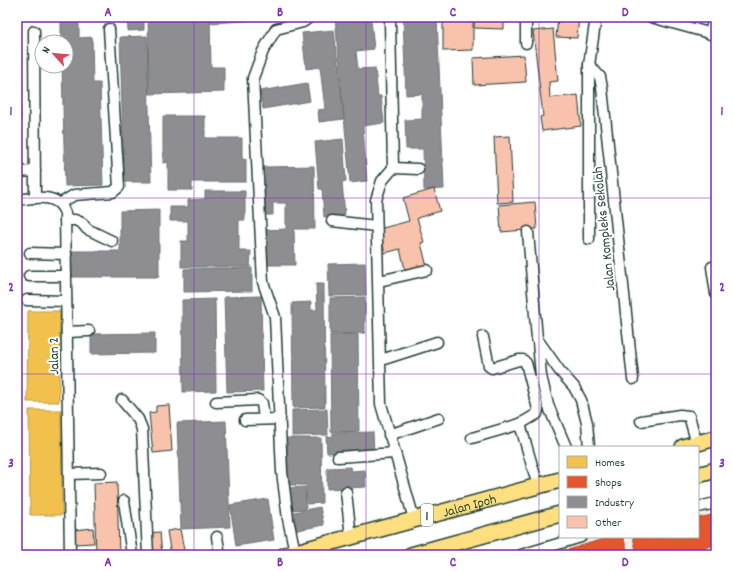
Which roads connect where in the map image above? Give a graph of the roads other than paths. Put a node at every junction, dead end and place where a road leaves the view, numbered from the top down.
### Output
1 (310, 17) edge
2 (526, 17) edge
3 (596, 17) edge
4 (651, 17) edge
5 (714, 17) edge
6 (390, 22) dead end
7 (110, 29) dead end
8 (34, 31) dead end
9 (713, 35) edge
10 (526, 43) dead end
11 (589, 65) junction
12 (393, 168) junction
13 (418, 169) dead end
14 (35, 171) junction
15 (17, 172) edge
16 (35, 198) junction
17 (17, 200) edge
18 (61, 203) junction
19 (65, 220) junction
20 (332, 221) dead end
21 (376, 226) junction
22 (528, 232) dead end
23 (589, 239) dead end
24 (112, 241) dead end
25 (30, 254) dead end
26 (66, 254) junction
27 (712, 267) dead end
28 (427, 270) dead end
29 (29, 276) dead end
30 (66, 276) junction
31 (379, 281) junction
32 (716, 294) edge
33 (27, 300) dead end
34 (66, 301) junction
35 (89, 330) dead end
36 (67, 332) junction
37 (483, 337) dead end
38 (537, 340) junction
39 (437, 342) dead end
40 (381, 360) junction
41 (634, 378) dead end
42 (122, 400) dead end
43 (216, 402) dead end
44 (439, 418) dead end
45 (264, 419) junction
46 (280, 419) junction
47 (245, 420) dead end
48 (641, 421) dead end
49 (520, 424) junction
50 (390, 435) junction
51 (472, 438) dead end
52 (716, 438) edge
53 (690, 445) edge
54 (566, 446) edge
55 (589, 446) edge
56 (395, 453) junction
57 (338, 457) dead end
58 (716, 470) edge
59 (100, 473) dead end
60 (69, 474) junction
61 (699, 476) edge
62 (559, 480) edge
63 (538, 486) junction
64 (346, 492) dead end
65 (124, 501) dead end
66 (716, 503) edge
67 (699, 507) edge
68 (559, 514) edge
69 (414, 519) junction
70 (217, 537) dead end
71 (351, 537) junction
72 (578, 538) edge
73 (290, 554) edge
74 (70, 555) edge
75 (132, 555) edge
76 (148, 555) edge
77 (220, 555) edge
78 (412, 555) edge
79 (521, 555) edge

1 - 46 street
2 - 10 street
3 - 11 street
4 - 9 street
5 - 9 street
6 - 12 street
7 - 18 street
8 - 14 street
11 - 23 street
11 - 41 street, Jalan Kompleks Sekolah
12 - 13 street
12 - 21 street
14 - 15 street
14 - 16 street
16 - 17 street
16 - 18 street
18 - 19 street, Jalan 2
19 - 24 street
19 - 26 street, Jalan 2
20 - 21 street
21 - 31 street
22 - 38 street
25 - 26 street
26 - 30 street, Jalan 2
27 - 32 street
28 - 31 street
29 - 30 street
30 - 34 street, Jalan 2
31 - 40 street
33 - 34 street
34 - 36 street, Jalan 2
35 - 36 street
36 - 60 street, Jalan 2
37 - 49 street
38 - 54 street
38 - 55 street
39 - 40 street
40 - 50 street
42 - 76 street
43 - 45 street
44 - 50 street
45 - 46 street
45 - 47 street
46 - 73 street
48 - 53 street
49 - 51 street
49 - 63 street
50 - 56 street
52 - 53 highway
56 - 57 street
56 - 69 street
58 - 61 highway
59 - 60 street
60 - 74 street, Jalan 2
62 - 63 highway, Jalan Ipoh / 1
63 - 69 highway, Jalan Ipoh / 1
64 - 71 street
65 - 75 street
66 - 67 street
68 - 78 highway
69 - 71 highway, Jalan Ipoh / 1
70 - 77 street
71 - 73 highway, Jalan Ipoh / 1
72 - 79 street

